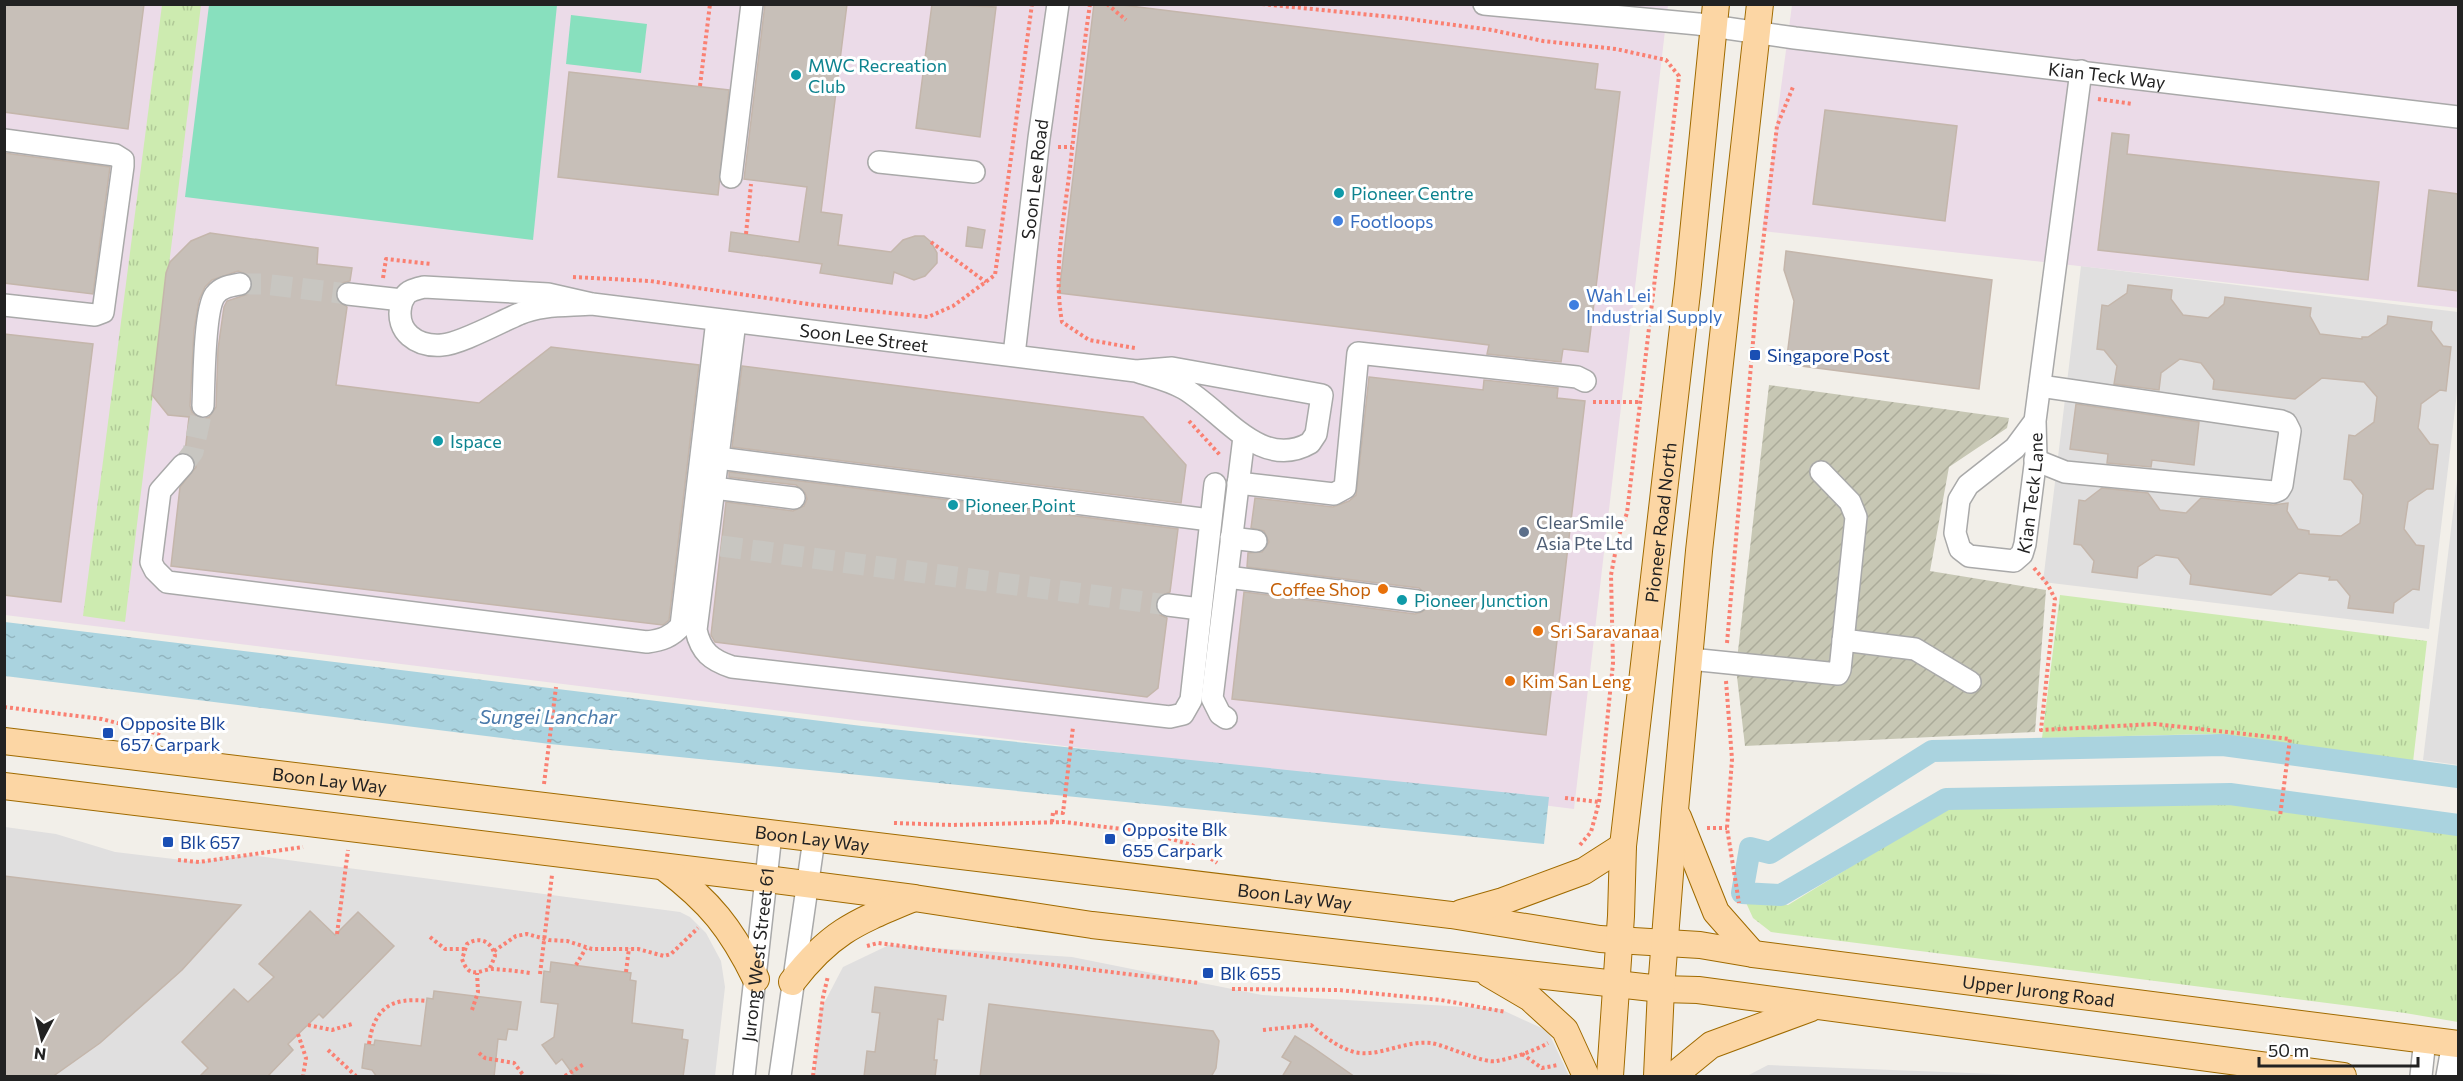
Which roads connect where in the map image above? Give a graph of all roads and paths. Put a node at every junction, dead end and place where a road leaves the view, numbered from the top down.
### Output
1 (710, 4) edge
2 (752, 4) edge
3 (1032, 4) edge
4 (1058, 4) edge
5 (1090, 4) edge
6 (1107, 4) edge
7 (1262, 4) edge
8 (1484, 4) edge
9 (1760, 4) edge
10 (1715, 15) edge
11 (1126, 20) dead end
12 (1756, 32) junction
13 (2080, 71) junction
14 (700, 86) dead end
15 (1794, 87) dead end
16 (2458, 117) edge
17 (4, 140) edge
18 (879, 162) dead end
19 (974, 172) dead end
20 (741, 179) joint
21 (746, 234) dead end
22 (932, 242) dead end
23 (440, 266) dead end
24 (571, 277) dead end
25 (986, 282) junction
26 (240, 284) tunnel mouth
27 (348, 294) tunnel mouth
28 (381, 298) junction
29 (402, 300) junction
30 (592, 304) junction
31 (4, 305) edge
32 (726, 321) junction
33 (1062, 322) dead end
34 (1014, 355) junction
35 (1136, 371) junction
36 (1584, 381) dead end
37 (2040, 386) junction
38 (1593, 402) dead end
39 (1641, 402) junction
40 (203, 406) tunnel mouth
41 (2035, 421) junction
42 (1244, 437) junction
43 (718, 458) junction
44 (2035, 460) junction
45 (183, 465) tunnel mouth
46 (1821, 472) dead end
47 (1238, 483) junction
48 (1215, 484) dead end
49 (714, 488) junction
50 (794, 498) dead end
51 (1210, 520) junction
52 (1231, 538) junction
53 (1256, 541) dead end
54 (2022, 554) junction
55 (1227, 577) junction
56 (1417, 601) dead end
57 (1168, 605) tunnel mouth
58 (1200, 609) junction
59 (1843, 640) junction
60 (1690, 659) junction
61 (1725, 661) junction
62 (1970, 682) dead end
63 (556, 687) dead end
64 (1226, 718) dead end
65 (4, 741) edge
66 (1072, 743) dead end
67 (544, 783) dead end
68 (4, 786) edge
69 (1565, 798) dead end
70 (1599, 802) junction
71 (1675, 810) junction
72 (2280, 816) dead end
73 (883, 822) dead end
74 (1052, 822) junction
75 (771, 834) junction
76 (814, 839) junction
77 (1623, 846) junction
78 (305, 847) dead end
79 (337, 848) dead end
80 (1577, 848) dead end
81 (348, 850) junction
82 (358, 851) dead end
83 (178, 860) dead end
84 (662, 866) junction
85 (1225, 867) dead end
86 (540, 873) dead end
87 (552, 875) junction
88 (561, 876) dead end
89 (765, 879) junction
90 (808, 885) junction
91 (1738, 896) dead end
92 (914, 898) junction
93 (1451, 915) junction
94 (699, 927) dead end
95 (337, 934) dead end
96 (430, 938) dead end
97 (544, 939) junction
98 (1619, 940) junction
99 (1665, 943) junction
100 (586, 948) junction
101 (629, 948) junction
102 (464, 949) junction
103 (860, 949) dead end
104 (494, 951) junction
105 (1753, 954) junction
106 (576, 965) dead end
107 (490, 968) junction
108 (830, 969) dead end
109 (1480, 969) junction
110 (626, 972) dead end
111 (477, 973) junction
112 (530, 973) dead end
113 (540, 974) dead end
114 (756, 978) junction
115 (792, 982) junction
116 (1199, 983) dead end
117 (1615, 984) junction
118 (1232, 988) dead end
119 (1661, 989) junction
120 (427, 1001) dead end
121 (1814, 1007) junction
122 (472, 1010) dead end
123 (1513, 1013) dead end
124 (352, 1024) dead end
125 (308, 1025) dead end
126 (1263, 1030) dead end
127 (298, 1034) dead end
128 (1540, 1035) dead end
129 (2425, 1039) junction
130 (1549, 1043) dead end
131 (2456, 1043) edge
132 (369, 1044) dead end
133 (1543, 1046) dead end
134 (328, 1050) dead end
135 (478, 1053) dead end
136 (1522, 1053) junction
137 (584, 1064) dead end
138 (1582, 1067) edge
139 (2303, 1073) edge
140 (303, 1077) edge
141 (356, 1077) edge
142 (524, 1077) edge
143 (566, 1077) edge
144 (744, 1077) edge
145 (780, 1077) edge
146 (813, 1077) edge
147 (1610, 1077) edge
148 (1657, 1077) edge
149 (1673, 1077) edge
150 (2343, 1077) edge
151 (2421, 1077) edge
152 (2447, 1077) edge

1 - 14 path
2 - 20 street
3 - 25 path
4 - 34 street, Soon Lee Road
5 - 33 path
6 - 11 path
7 - 39 path
8 - 10 street, Kian Teck Way
9 - 12 main road
10 - 12 street, Kian Teck Way
10 - 77 main road, Pioneer Road North
12 - 13 street, Kian Teck Way
12 - 60 main road
13 - 16 street, Kian Teck Way
13 - 37 street, Kian Teck Lane
15 - 61 path
17 - 31 street
18 - 19 street
20 - 21 path
22 - 25 path
23 - 28 path
24 - 25 path
26 - 40 street
27 - 28 street
28 - 29 street
29 - 30 street, Soon Lee Street
29 - 30 street, Soon Lee Street
30 - 32 street, Soon Lee Street
32 - 34 street, Soon Lee Street
32 - 43 street
32 - 45 street
34 - 35 street, Soon Lee Street
35 - 42 street, Soon Lee Street
35 - 42 street, Soon Lee Street
36 - 47 street
37 - 41 street, Kian Teck Lane
37 - 44 street
38 - 39 path
39 - 70 path
41 - 44 street, Kian Teck Lane
41 - 54 street, Kian Teck Lane
42 - 47 street
43 - 49 street
43 - 51 street
44 - 54 street, Kian Teck Lane
46 - 59 street
47 - 52 street
48 - 51 street
49 - 50 street
49 - 58 street
51 - 58 street
52 - 53 street
52 - 55 street
54 - 72 path
55 - 56 street
55 - 64 street
57 - 58 street
59 - 61 street
59 - 62 street
60 - 61 street
60 - 71 main road
61 - 91 path
63 - 67 path
65 - 75 main road, Boon Lay Way
66 - 74 path
68 - 84 main road
69 - 70 path
70 - 80 path
71 - 99 main road
71 - 105 main road
73 - 74 path
74 - 85 path
75 - 76 main road, Boon Lay Way
75 - 89 street, Jurong West Street 61
76 - 90 street, Jurong West Street 61
76 - 93 main road, Boon Lay Way
77 - 93 main road
77 - 98 main road, Pioneer Road North
78 - 83 path
79 - 81 path
81 - 82 path
81 - 95 path
84 - 89 main road
84 - 114 main road
86 - 87 path
87 - 88 path
87 - 97 path
89 - 90 main road
89 - 114 street, Jurong West Street 61
90 - 92 main road
90 - 115 street, Jurong West Street 61
92 - 109 main road
92 - 115 main road
93 - 98 main road, Boon Lay Way
94 - 101 path
96 - 102 path
97 - 100 path
97 - 104 path
97 - 113 path
98 - 99 main road, Upper Jurong Road
98 - 117 main road, Pioneer Road North
99 - 105 main road, Upper Jurong Road
99 - 119 main road
100 - 101 path
100 - 106 path
101 - 110 path
102 - 104 path
102 - 111 path
103 - 116 path
104 - 107 path
105 - 129 main road, Upper Jurong Road
107 - 111 path
107 - 112 path
108 - 146 path
109 - 117 main road
109 - 138 main road
111 - 122 path
114 - 144 street, Jurong West Street 61
115 - 145 street, Jurong West Street 61
117 - 119 main road
117 - 147 main road, Pioneer Road North
118 - 123 path
119 - 121 main road
119 - 148 main road
120 - 132 path
121 - 139 main road
121 - 149 main road
124 - 125 path
126 - 136 path
127 - 140 path
128 - 130 path
129 - 131 main road, Upper Jurong Road
129 - 151 street
131 - 152 street
133 - 136 path
134 - 141 path
135 - 142 path
136 - 138 path
137 - 143 path
139 - 150 main road

